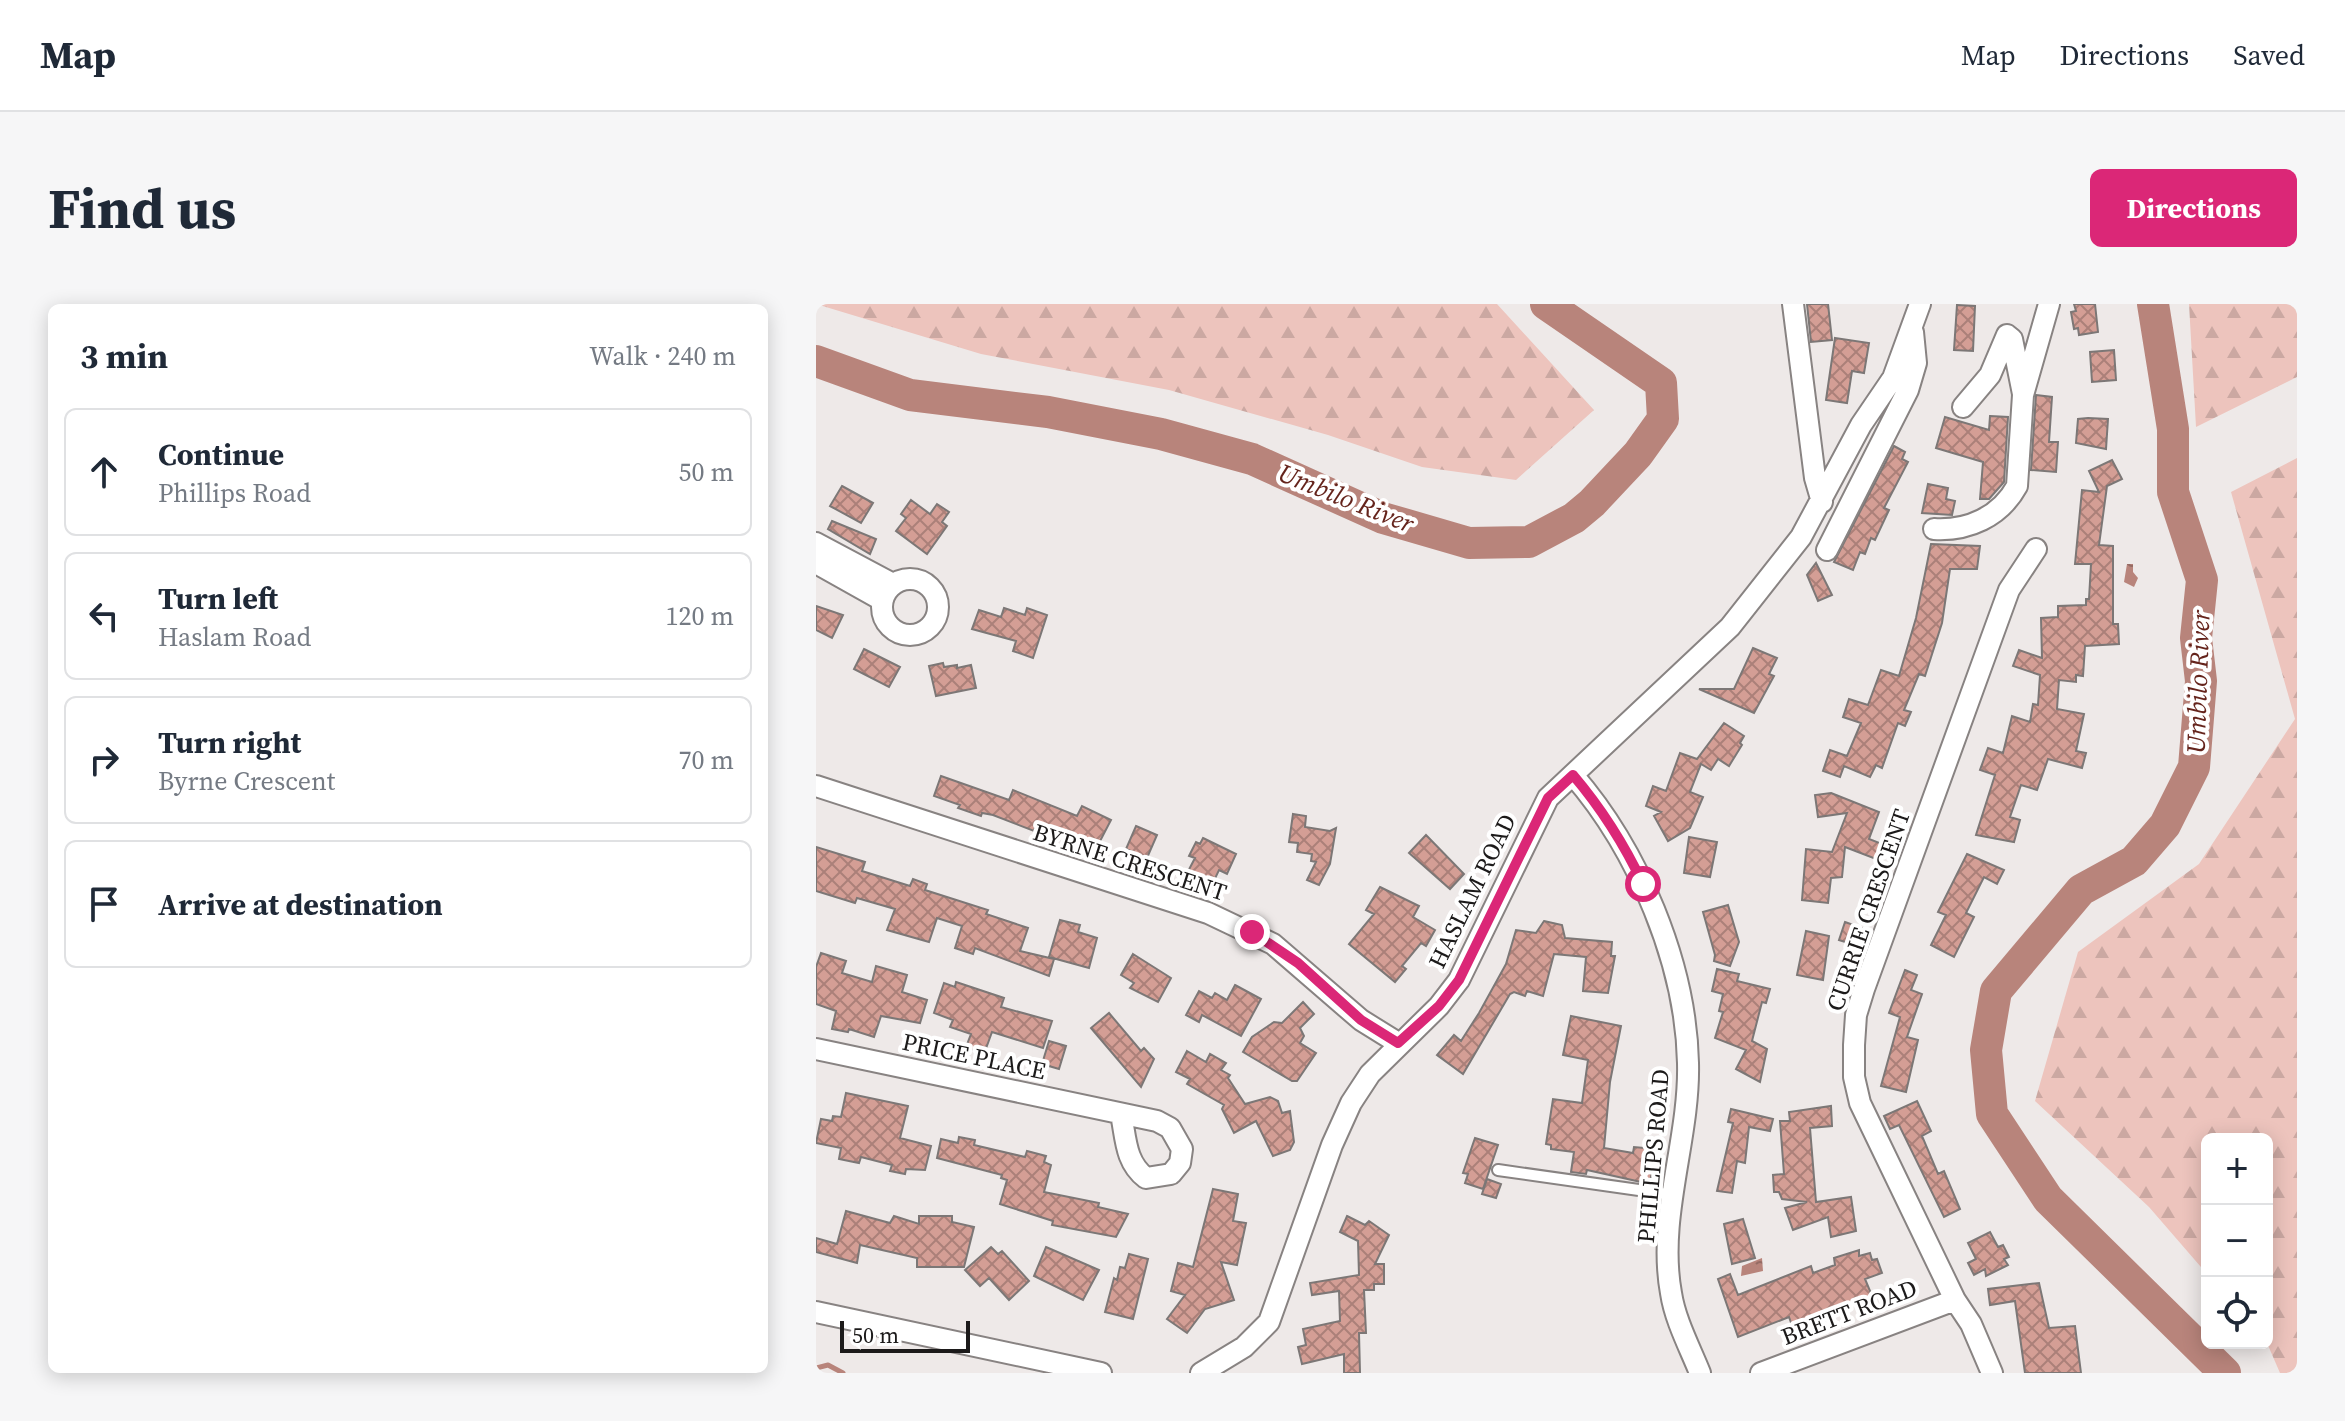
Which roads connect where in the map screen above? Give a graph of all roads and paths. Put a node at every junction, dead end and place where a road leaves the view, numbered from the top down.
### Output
1 (1793, 304) edge
2 (1920, 304) edge
3 (2049, 304) edge
4 (1912, 329) junction
5 (2023, 395) junction
6 (1963, 407) dead end
7 (1822, 502) junction
8 (1934, 529) dead end
9 (2036, 549) dead end
10 (1827, 550) dead end
11 (818, 553) edge
12 (888, 592) dead end
13 (1573, 775) junction
14 (816, 786) edge
15 (1398, 1043) junction
16 (816, 1049) edge
17 (1121, 1114) dead end
18 (1498, 1170) dead end
19 (1674, 1195) junction
20 (1955, 1300) junction
21 (816, 1312) edge
22 (1101, 1373) edge
23 (1201, 1373) edge
24 (1700, 1373) edge
25 (1761, 1373) edge
26 (1992, 1373) edge

1 - 7 street
2 - 4 street, HASLAM ROAD
3 - 5 street
4 - 7 street, HASLAM ROAD
4 - 10 street
5 - 6 street
5 - 8 street
7 - 13 street, HASLAM ROAD
9 - 20 street, CURRIE CRESCENT
11 - 12 street
13 - 15 street, HASLAM ROAD
13 - 19 street, PHILLIPS ROAD
14 - 15 street, BYRNE CRESCENT
15 - 23 street, HASLAM ROAD
16 - 17 street, PRICE PLACE
18 - 19 lane
19 - 24 street, PHILLIPS ROAD
20 - 25 street, BRETT ROAD
20 - 26 street, CURRIE CRESCENT
21 - 22 street

